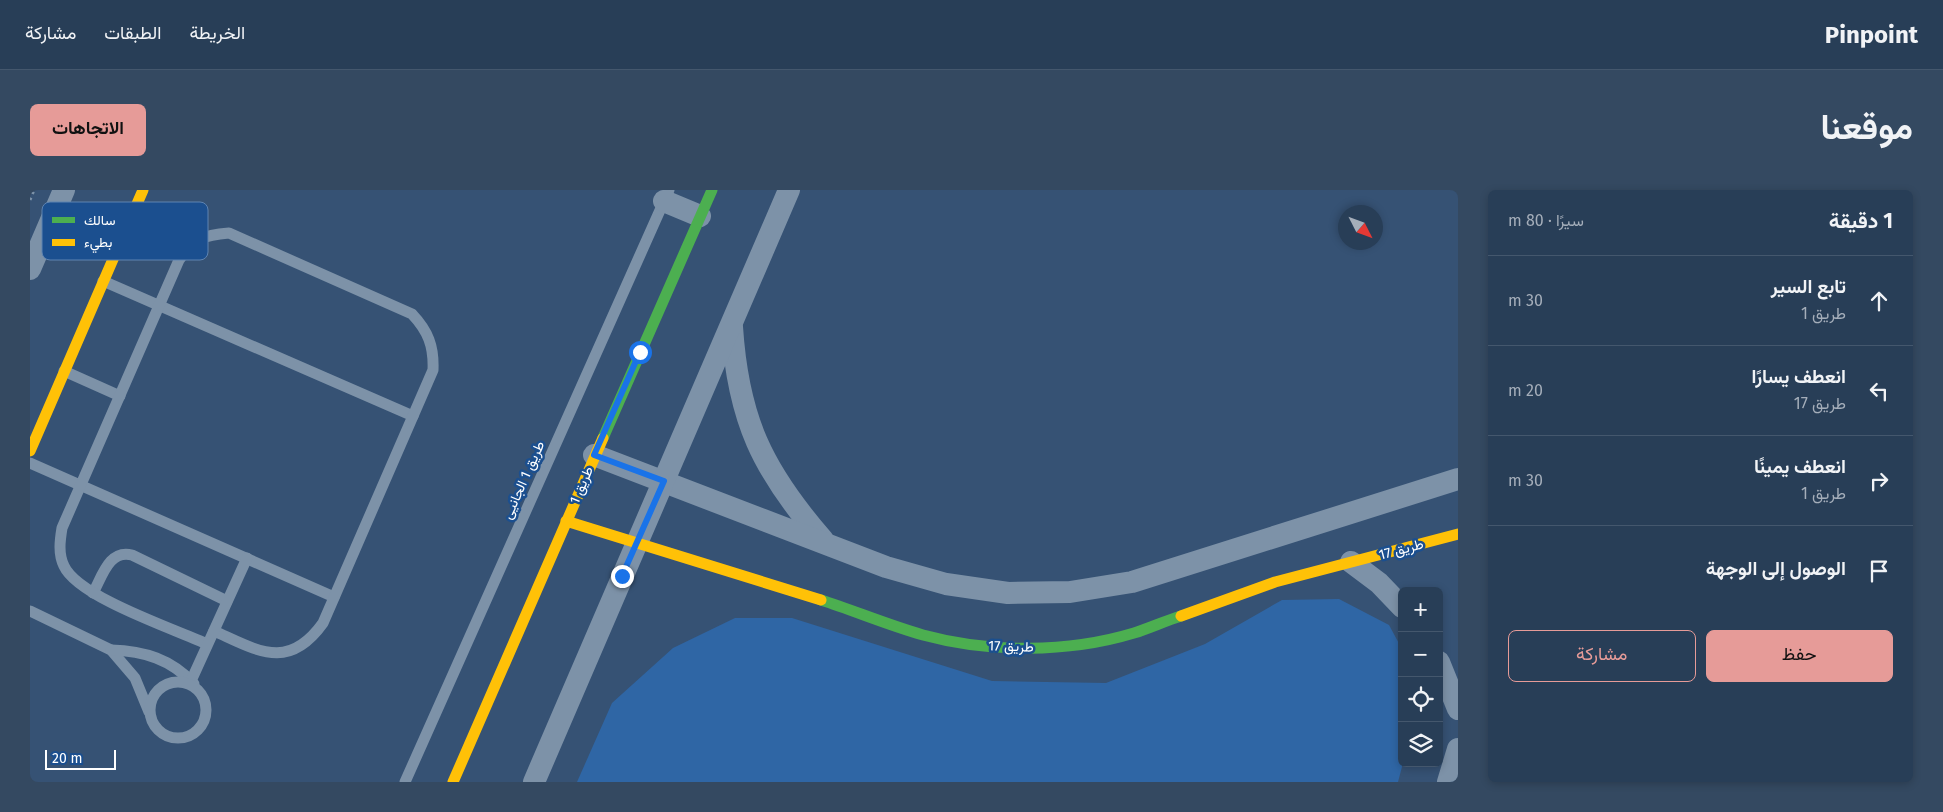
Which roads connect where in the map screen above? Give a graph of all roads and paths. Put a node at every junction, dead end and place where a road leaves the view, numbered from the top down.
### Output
1 (34, 190) edge
2 (64, 190) edge
3 (143, 190) edge
4 (712, 190) edge
5 (789, 190) edge
6 (666, 196) edge
7 (30, 200) edge
8 (59, 202) edge
9 (138, 202) edge
10 (700, 216) junction
11 (208, 235) edge
12 (42, 241) edge
13 (112, 260) edge
14 (179, 260) edge
15 (30, 269) edge
16 (103, 281) junction
17 (159, 306) junction
18 (731, 322) junction
19 (64, 371) junction
20 (120, 396) junction
21 (413, 416) junction
22 (30, 451) edge
23 (594, 455) junction
24 (30, 463) edge
25 (1458, 479) edge
26 (664, 481) junction
27 (80, 485) junction
28 (566, 521) junction
29 (1458, 534) edge
30 (636, 542) junction
31 (825, 542) junction
32 (247, 558) junction
33 (1352, 562) junction
34 (93, 593) junction
35 (334, 597) junction
36 (227, 601) junction
37 (1398, 603) edge
38 (30, 611) edge
39 (214, 631) junction
40 (208, 644) junction
41 (111, 650) junction
42 (1443, 672) edge
43 (194, 684) junction
44 (1458, 709) edge
45 (150, 715) junction
46 (1458, 749) edge
47 (405, 782) edge
48 (453, 782) edge
49 (534, 782) edge
50 (1448, 782) edge

1 - 7 path
2 - 8 street
3 - 9 street
4 - 10 street, طريق 1
5 - 18 street
6 - 10 street
6 - 47 lane, طريق 1 الجانيى
10 - 23 street, طريق 1
11 - 21 lane
12 - 15 street
13 - 16 street
14 - 17 lane
16 - 17 lane
16 - 19 street
17 - 20 lane
17 - 21 lane
18 - 26 street
18 - 31 street
19 - 20 lane
19 - 22 street
20 - 27 lane
21 - 35 lane
23 - 26 street
23 - 28 street, طريق 1
24 - 27 lane
25 - 31 street
26 - 30 street
26 - 31 street
27 - 32 lane
27 - 34 lane
28 - 30 street, طريق 17
28 - 48 street, طريق 1
29 - 33 street, طريق 17
30 - 33 street, طريق 17
30 - 49 street
32 - 35 lane
32 - 36 lane
33 - 37 street
34 - 36 lane
34 - 40 lane
35 - 39 lane
36 - 39 lane
38 - 41 lane
39 - 40 lane
40 - 43 lane
41 - 43 lane
41 - 45 lane
42 - 44 street
43 - 45 lane
43 - 45 lane
46 - 50 street

